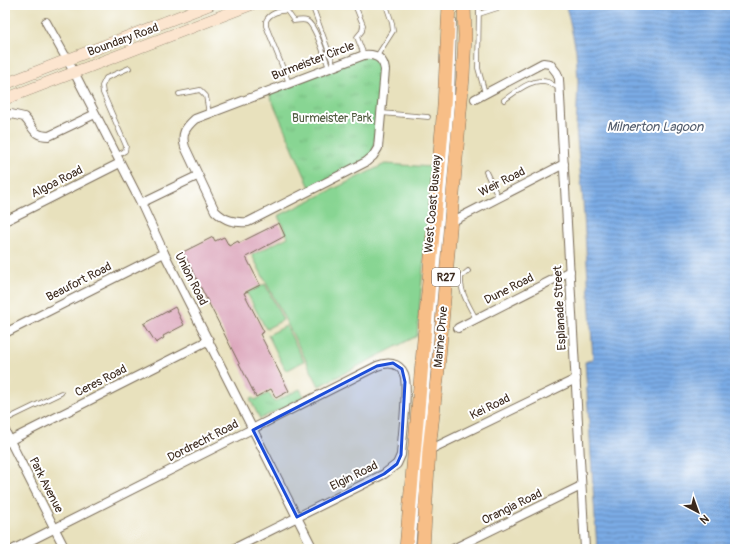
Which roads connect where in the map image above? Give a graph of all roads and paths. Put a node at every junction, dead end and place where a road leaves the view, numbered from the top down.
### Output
1 (209, 5) edge
2 (250, 5) edge
3 (312, 5) edge
4 (355, 5) edge
5 (386, 5) edge
6 (449, 5) edge
7 (464, 5) edge
8 (479, 5) edge
9 (507, 5) edge
10 (479, 14) junction
11 (46, 22) dead end
12 (364, 55) junction
13 (377, 56) junction
14 (68, 60) junction
15 (331, 67) junction
16 (129, 68) dead end
17 (74, 72) junction
18 (289, 83) junction
19 (5, 84) edge
20 (560, 88) junction
21 (178, 94) dead end
22 (485, 94) junction
23 (5, 99) edge
24 (475, 99) dead end
25 (504, 100) dead end
26 (381, 113) junction
27 (95, 114) junction
28 (209, 114) junction
29 (5, 116) edge
30 (428, 116) dead end
31 (118, 160) junction
32 (564, 164) junction
33 (486, 172) dead end
34 (197, 176) junction
35 (498, 198) junction
36 (141, 203) junction
37 (5, 221) edge
38 (451, 222) junction
39 (164, 253) junction
40 (468, 270) dead end
41 (570, 271) junction
42 (476, 319) junction
43 (458, 328) dead end
44 (5, 333) edge
45 (209, 340) junction
46 (402, 370) joint
47 (576, 378) junction
48 (61, 393) dead end
49 (5, 420) edge
50 (253, 430) junction
51 (5, 431) edge
52 (7, 441) edge
53 (422, 452) junction
54 (581, 486) junction
55 (297, 517) junction
56 (54, 529) junction
57 (14, 549) edge
58 (65, 549) edge
59 (233, 549) edge
60 (313, 549) edge
61 (406, 549) edge
62 (413, 549) edge
63 (423, 549) edge
64 (453, 549) edge
65 (585, 549) edge

1 - 14 main road, Boundary Road
2 - 17 main road, Boundary Road
3 - 15 lane
4 - 12 lane
5 - 13 lane
6 - 53 main road, Marine Drive / R27
7 - 38 main road, Marine Drive / R27
8 - 10 lane
9 - 10 lane
10 - 22 lane
11 - 14 street, Union Road
12 - 13 street, Burmeister Circle
12 - 15 street, Burmeister Circle
13 - 26 street, Burmeister Circle
14 - 17 street, Union Road
14 - 19 main road, Boundary Road
15 - 18 street, Burmeister Circle
15 - 18 lane
16 - 31 lane
17 - 23 main road, Boundary Road
17 - 27 street, Union Road
18 - 28 street, Burmeister Circle
20 - 22 street, Esplanade Street
20 - 25 lane
20 - 32 street, Esplanade Street
21 - 28 lane
22 - 24 street
26 - 30 lane
26 - 34 street, Burmeister Circle
27 - 29 street
27 - 31 street, Union Road
28 - 34 street, Burmeister Circle
31 - 36 street, Union Road
31 - 37 street, Algoa Road
32 - 35 street, Weir Road
32 - 41 street, Esplanade Street
33 - 35 lane
34 - 36 street
35 - 38 street, Weir Road
36 - 39 street, Union Road
38 - 53 main road, Marine Drive / R27
39 - 44 street, Beaufort Road
39 - 45 street, Union Road
40 - 42 lane
41 - 42 street, Dune Road
41 - 47 street, Esplanade Street
42 - 43 street, Dune Road
45 - 50 street, Union Road
45 - 52 street, Ceres Road
46 - 50 street, Dordrecht Road
46 - 55 street, Elgin Road
47 - 53 street, Kei Road
47 - 54 street, Esplanade Street
48 - 49 lane
50 - 55 street, Union Road
50 - 56 street, Dordrecht Road
51 - 52 street, Park Avenue
52 - 56 street, Park Avenue
53 - 61 main road, Marine Drive / R27
53 - 62 lane
53 - 63 main road, Marine Drive / R27
54 - 64 street, Orangia Road
54 - 65 street, Esplanade Street
55 - 59 street, Elgin Road
55 - 60 street, Union Road
56 - 57 street, Dordrecht Road
56 - 58 street, Park Avenue

